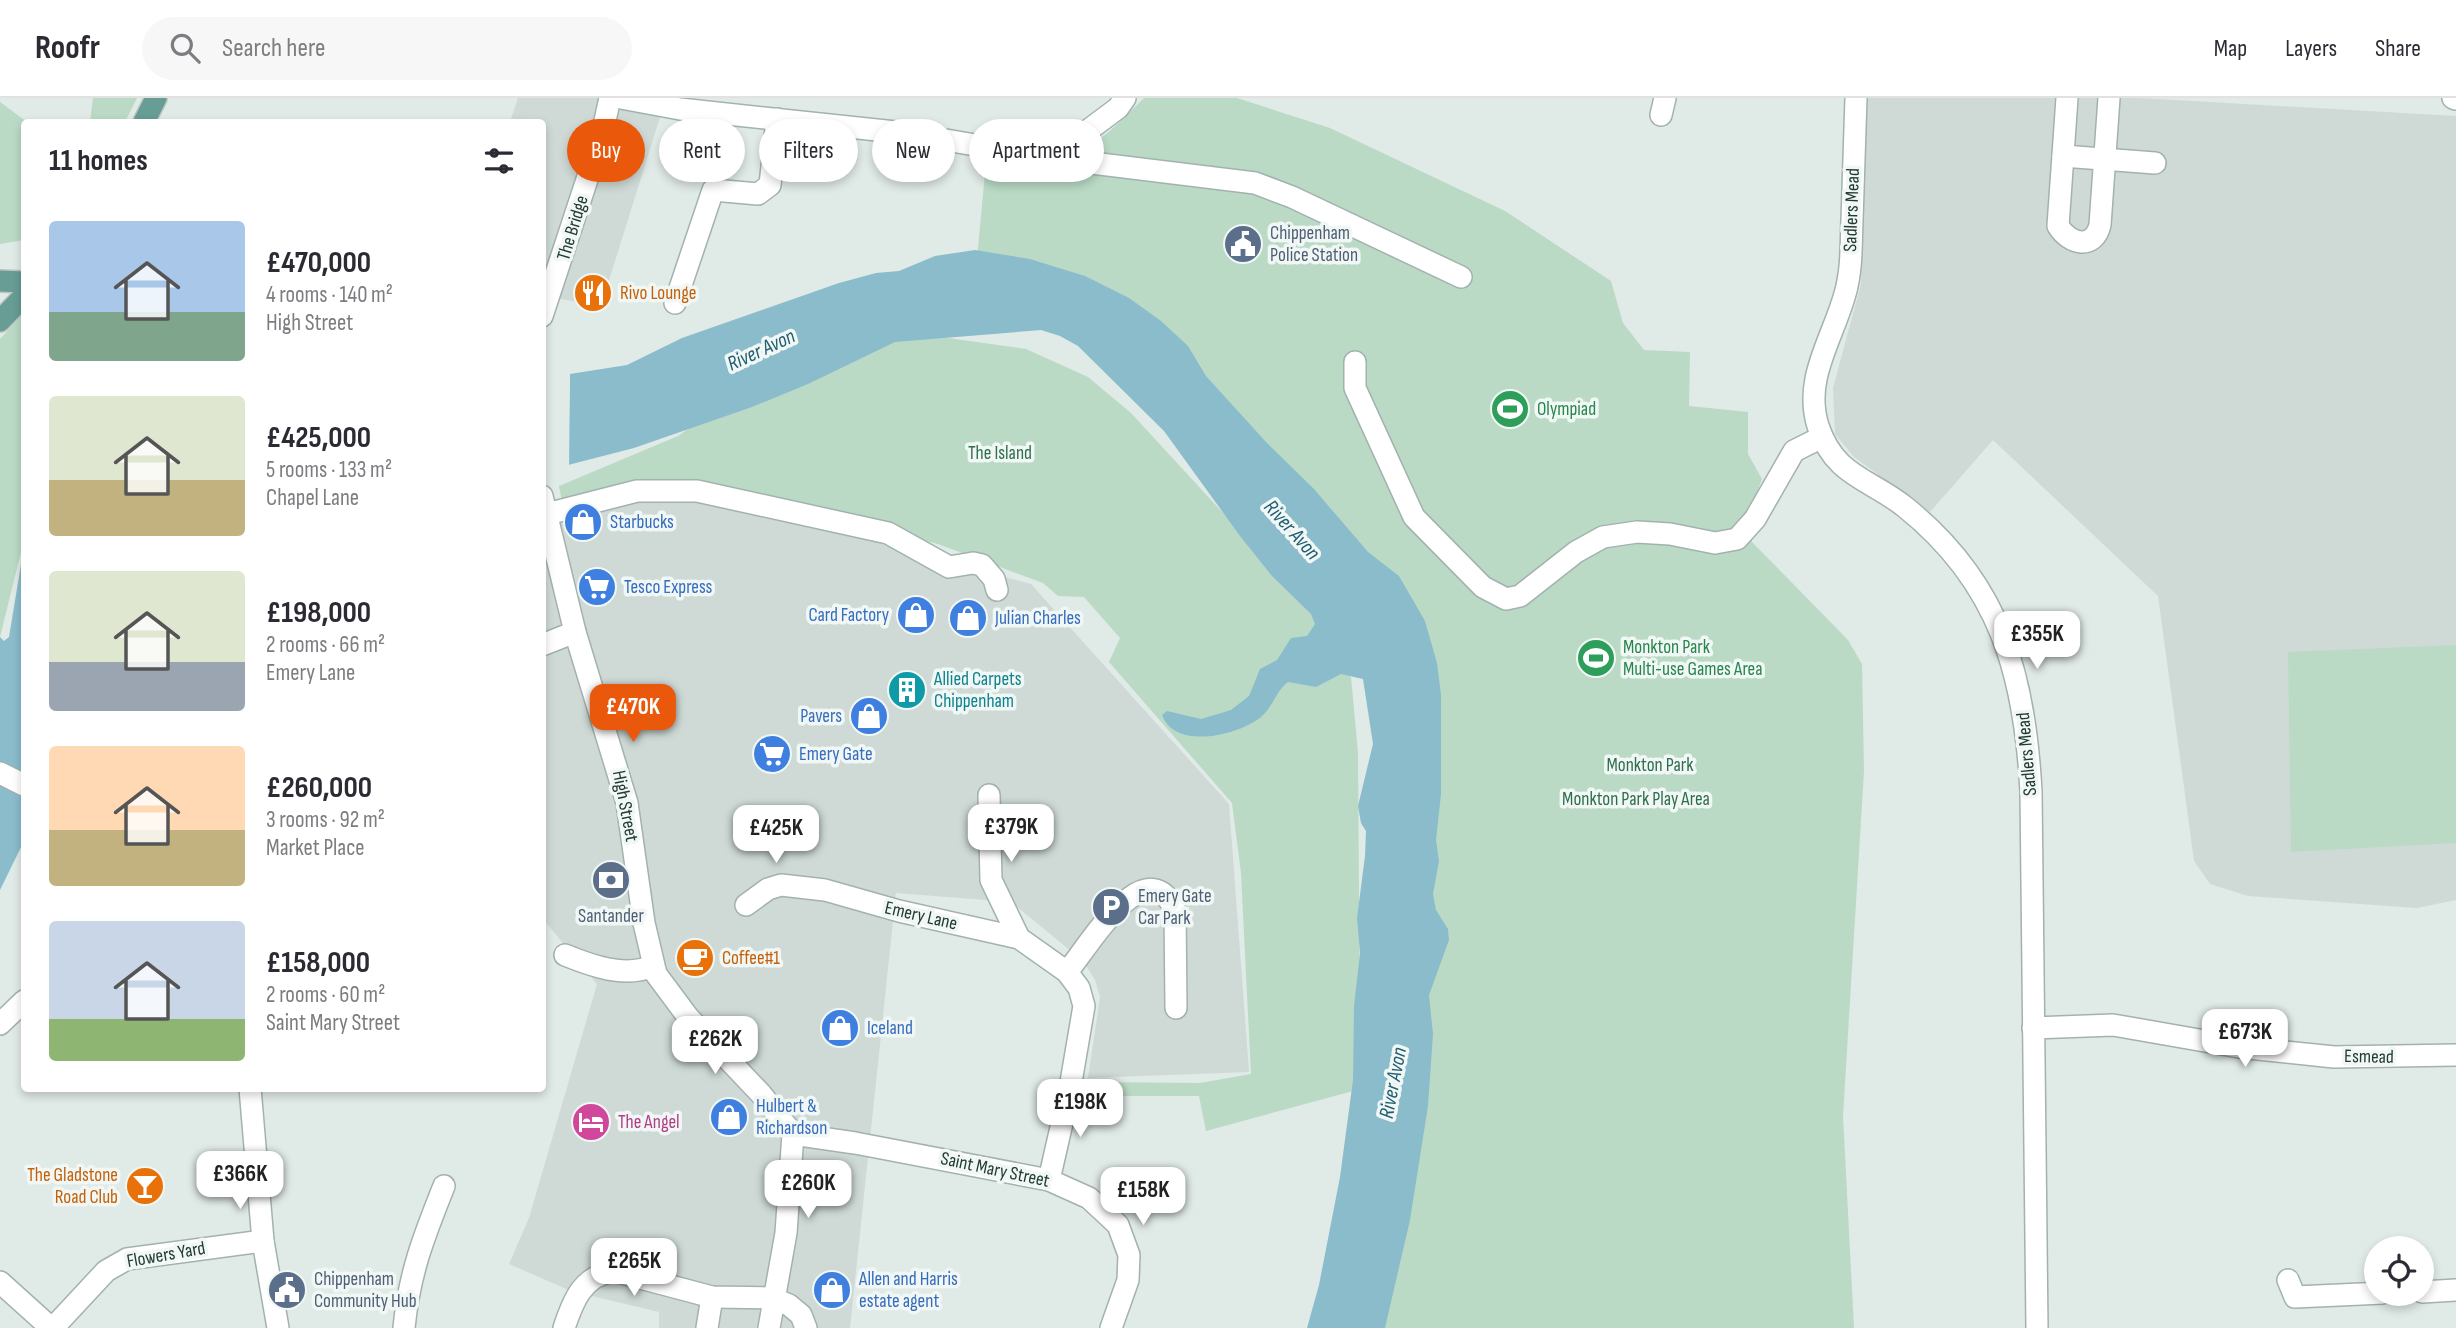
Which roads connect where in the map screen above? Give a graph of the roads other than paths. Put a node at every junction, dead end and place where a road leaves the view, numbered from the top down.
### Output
1 (610, 98) edge
2 (621, 98) edge
3 (1125, 98) edge
4 (1856, 98) edge
5 (2067, 98) edge
6 (2109, 98) edge
7 (777, 119) edge
8 (1103, 119) edge
9 (858, 128) edge
10 (969, 144) edge
11 (2063, 156) junction
12 (2105, 159) junction
13 (2155, 163) dead end
14 (1104, 164) edge
15 (770, 182) edge
16 (1461, 276) dead end
17 (0, 281) edge
18 (21, 282) edge
19 (21, 299) edge
20 (675, 303) dead end
21 (546, 308) edge
22 (0, 321) edge
23 (1355, 362) dead end
24 (1822, 438) junction
25 (546, 505) edge
26 (546, 509) edge
27 (997, 590) dead end
28 (575, 632) junction
29 (546, 643) edge
30 (0, 773) edge
31 (21, 784) edge
32 (989, 795) dead end
33 (746, 905) dead end
34 (1019, 938) junction
35 (565, 955) dead end
36 (653, 966) junction
37 (1068, 972) junction
38 (21, 1005) edge
39 (1176, 1008) dead end
40 (0, 1024) edge
41 (2034, 1028) junction
42 (2456, 1055) edge
43 (250, 1092) edge
44 (793, 1134) junction
45 (1049, 1180) junction
46 (443, 1186) dead end
47 (263, 1241) junction
48 (0, 1282) edge
49 (2456, 1290) edge
50 (2434, 1291) edge
51 (2364, 1294) edge
52 (712, 1297) junction
53 (772, 1298) junction
54 (2291, 1298) dead end
55 (52, 1328) edge
56 (278, 1328) edge
57 (404, 1328) edge
58 (564, 1328) edge
59 (707, 1328) edge
60 (769, 1328) edge
61 (806, 1328) edge
62 (1111, 1328) edge
63 (2036, 1328) edge

1 - 21 street, The Bridge
2 - 7 street
3 - 8 street
4 - 24 street, Sadlers Mead
5 - 11 street
6 - 12 street
9 - 10 street
11 - 12 street
11 - 12 street
12 - 13 street
14 - 16 street
15 - 20 street
17 - 18 main road
19 - 22 main road
23 - 24 street
24 - 41 street, Sadlers Mead
25 - 27 street
26 - 28 street, High Street
28 - 29 street
28 - 36 street, High Street
30 - 31 street
32 - 34 street, Emery Lane
33 - 34 street, Emery Lane
34 - 37 street, Emery Lane
35 - 36 street
36 - 44 street, High Street
37 - 39 street
37 - 45 street, Emery Lane
38 - 40 street
41 - 42 street, Esmead
41 - 63 street, Sadlers Mead
43 - 47 street
44 - 45 street, Saint Mary Street
44 - 53 street
45 - 62 street, Saint Mary Street
46 - 57 street
47 - 55 street, Flowers Yard
47 - 56 street
48 - 55 street
49 - 50 street
51 - 54 street
52 - 53 street
52 - 58 street
52 - 59 street
53 - 60 street
53 - 61 street

